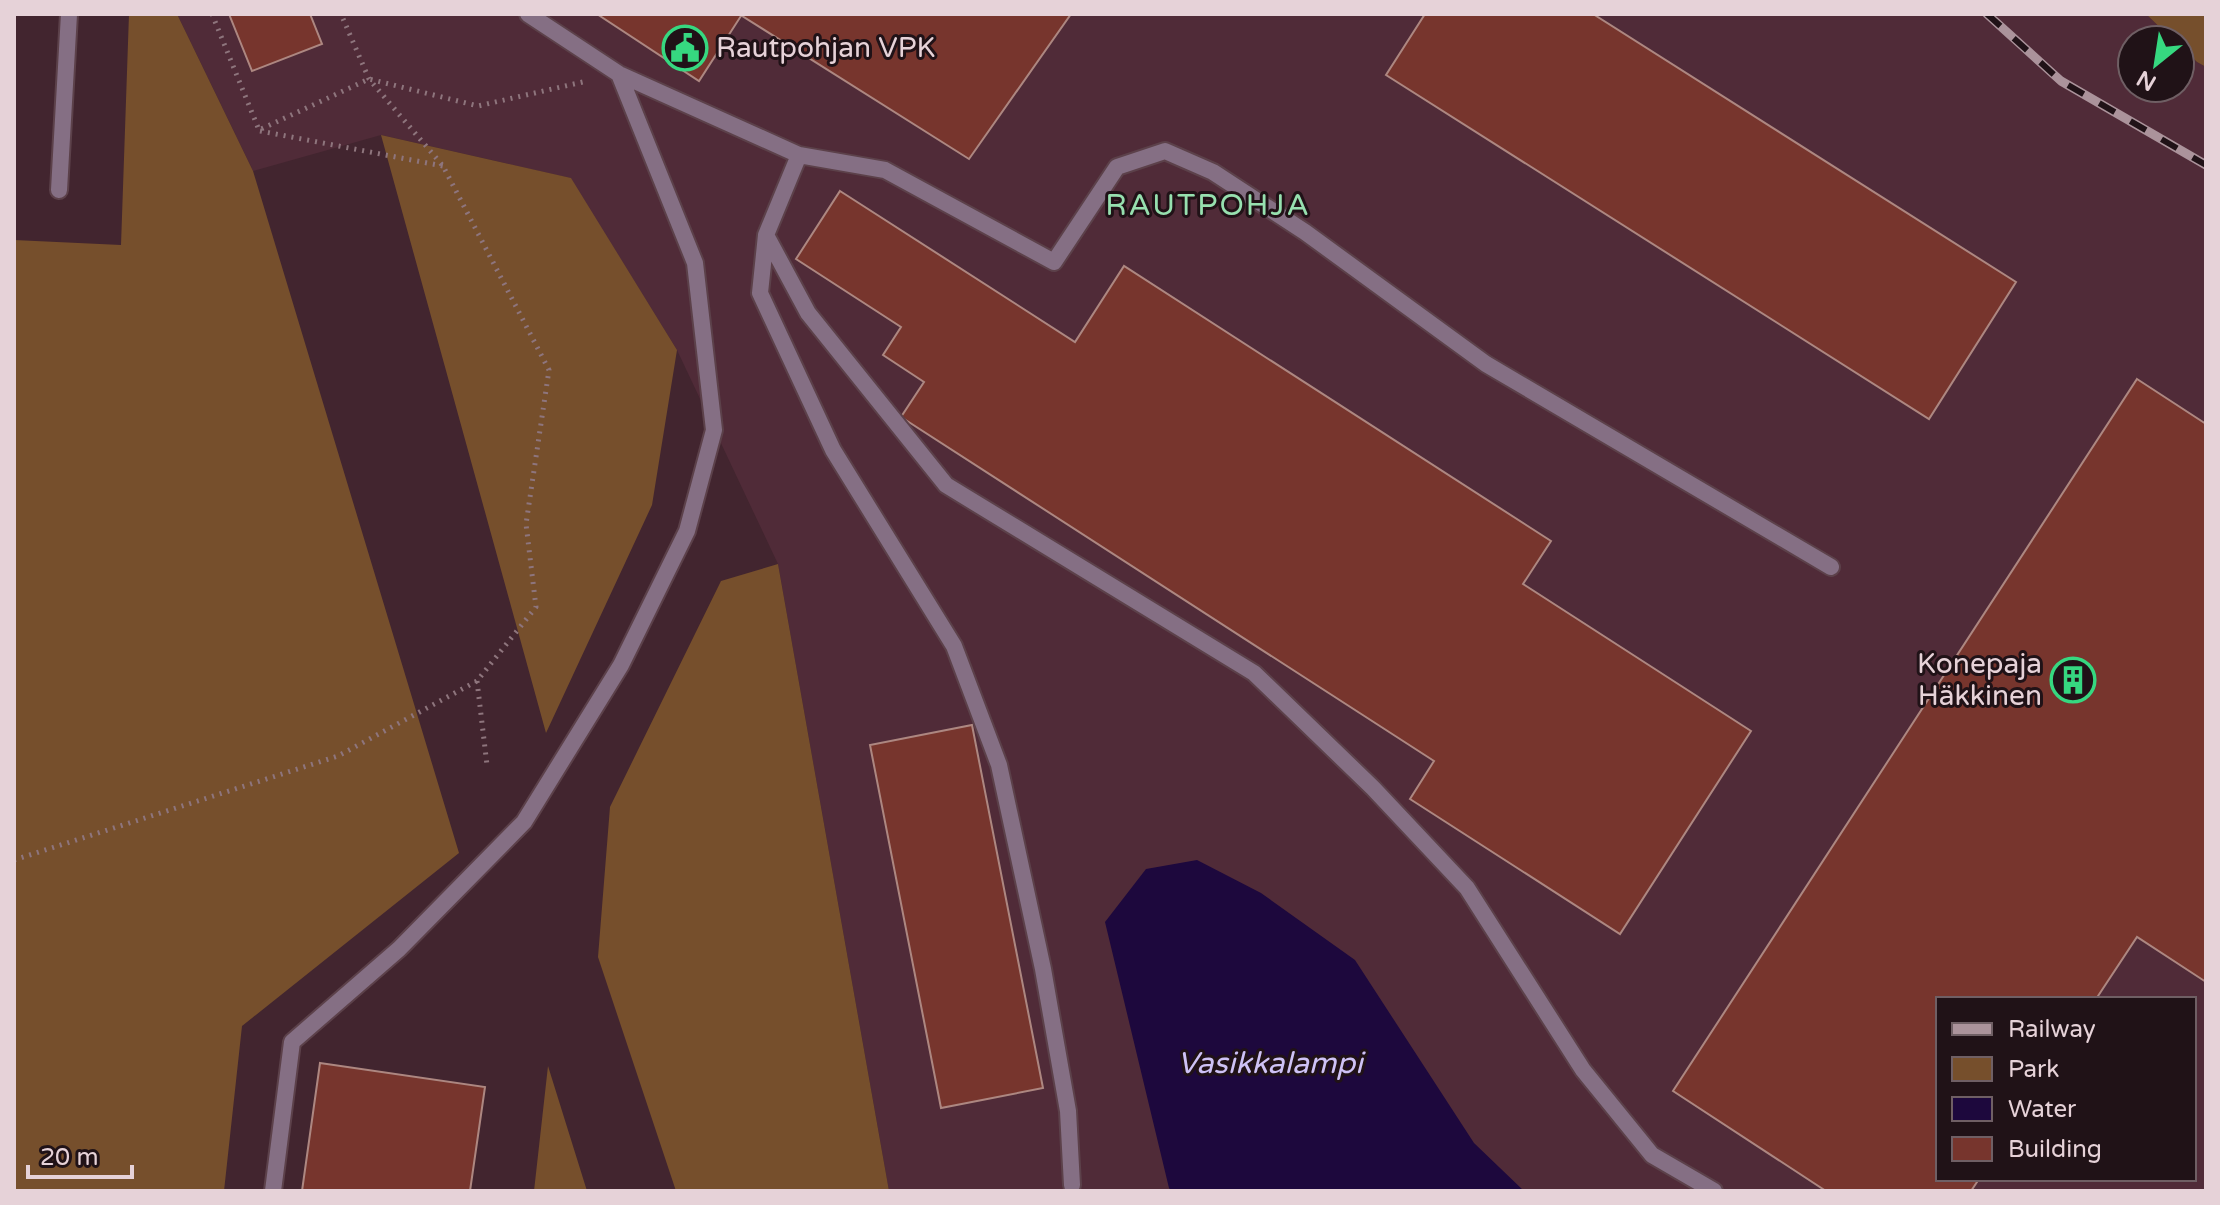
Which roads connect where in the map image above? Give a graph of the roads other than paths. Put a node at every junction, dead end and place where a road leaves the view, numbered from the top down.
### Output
1 (69, 14) edge
2 (528, 14) edge
3 (619, 74) junction
4 (799, 155) junction
5 (59, 190) dead end
6 (766, 235) junction
7 (1831, 567) dead end
8 (1072, 1185) dead end
9 (273, 1191) edge
10 (1714, 1191) edge

1 - 5 lane
2 - 3 lane
3 - 4 lane
3 - 9 lane
4 - 6 lane
4 - 7 lane
6 - 8 lane
6 - 10 lane

